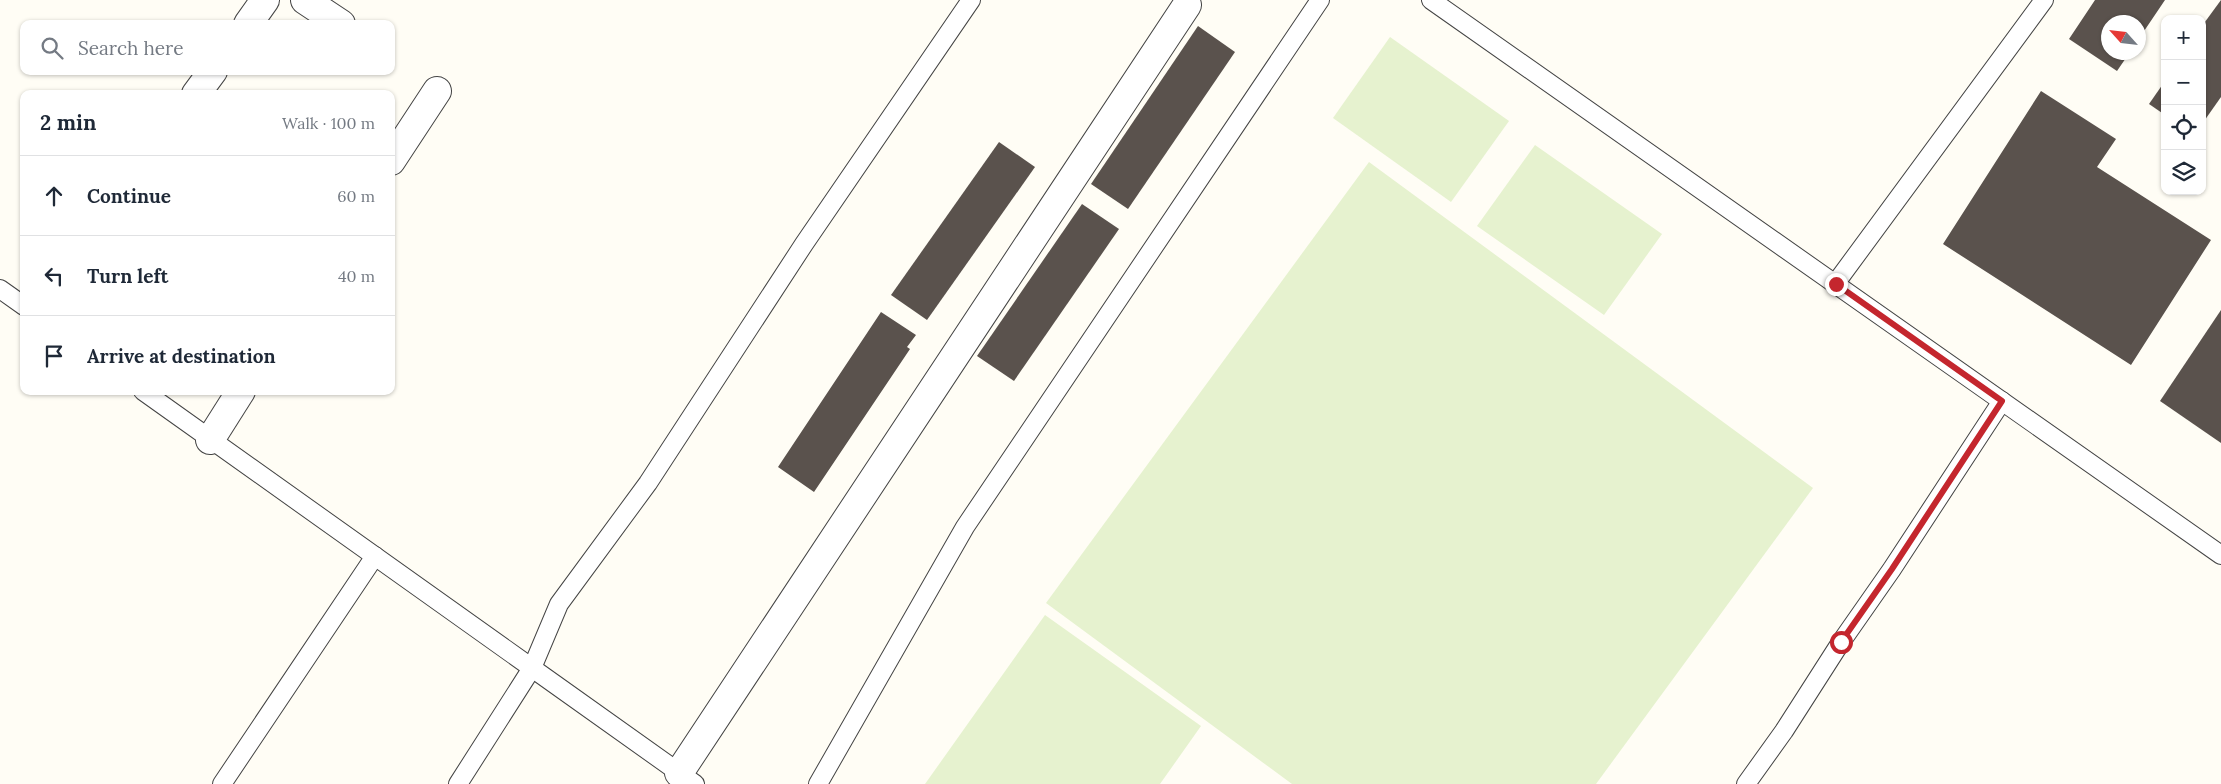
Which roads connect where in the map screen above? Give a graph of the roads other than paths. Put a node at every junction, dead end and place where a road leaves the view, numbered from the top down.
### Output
1 (265, 0) edge
2 (305, 0) edge
3 (972, 0) edge
4 (1320, 0) edge
5 (1431, 0) edge
6 (2044, 0) edge
7 (1187, 5) dead end
8 (251, 20) edge
9 (335, 20) edge
10 (210, 75) edge
11 (199, 90) edge
12 (437, 91) dead end
13 (395, 155) edge
14 (1836, 284) junction
15 (0, 289) edge
16 (20, 303) edge
17 (148, 395) edge
18 (239, 395) edge
19 (2002, 401) junction
20 (210, 440) junction
21 (2221, 555) edge
22 (374, 556) junction
23 (532, 668) junction
24 (687, 778) edge
25 (222, 784) edge
26 (458, 784) edge
27 (818, 784) edge
28 (1746, 784) edge

1 - 8 street
2 - 9 street
3 - 23 lane
4 - 27 lane
5 - 14 lane
6 - 14 lane
7 - 24 street
10 - 11 street
12 - 13 street
14 - 19 lane
15 - 16 lane
17 - 20 lane
18 - 20 street
19 - 21 lane
19 - 28 lane
20 - 22 lane
22 - 23 lane
22 - 25 lane
23 - 24 lane
23 - 26 lane

